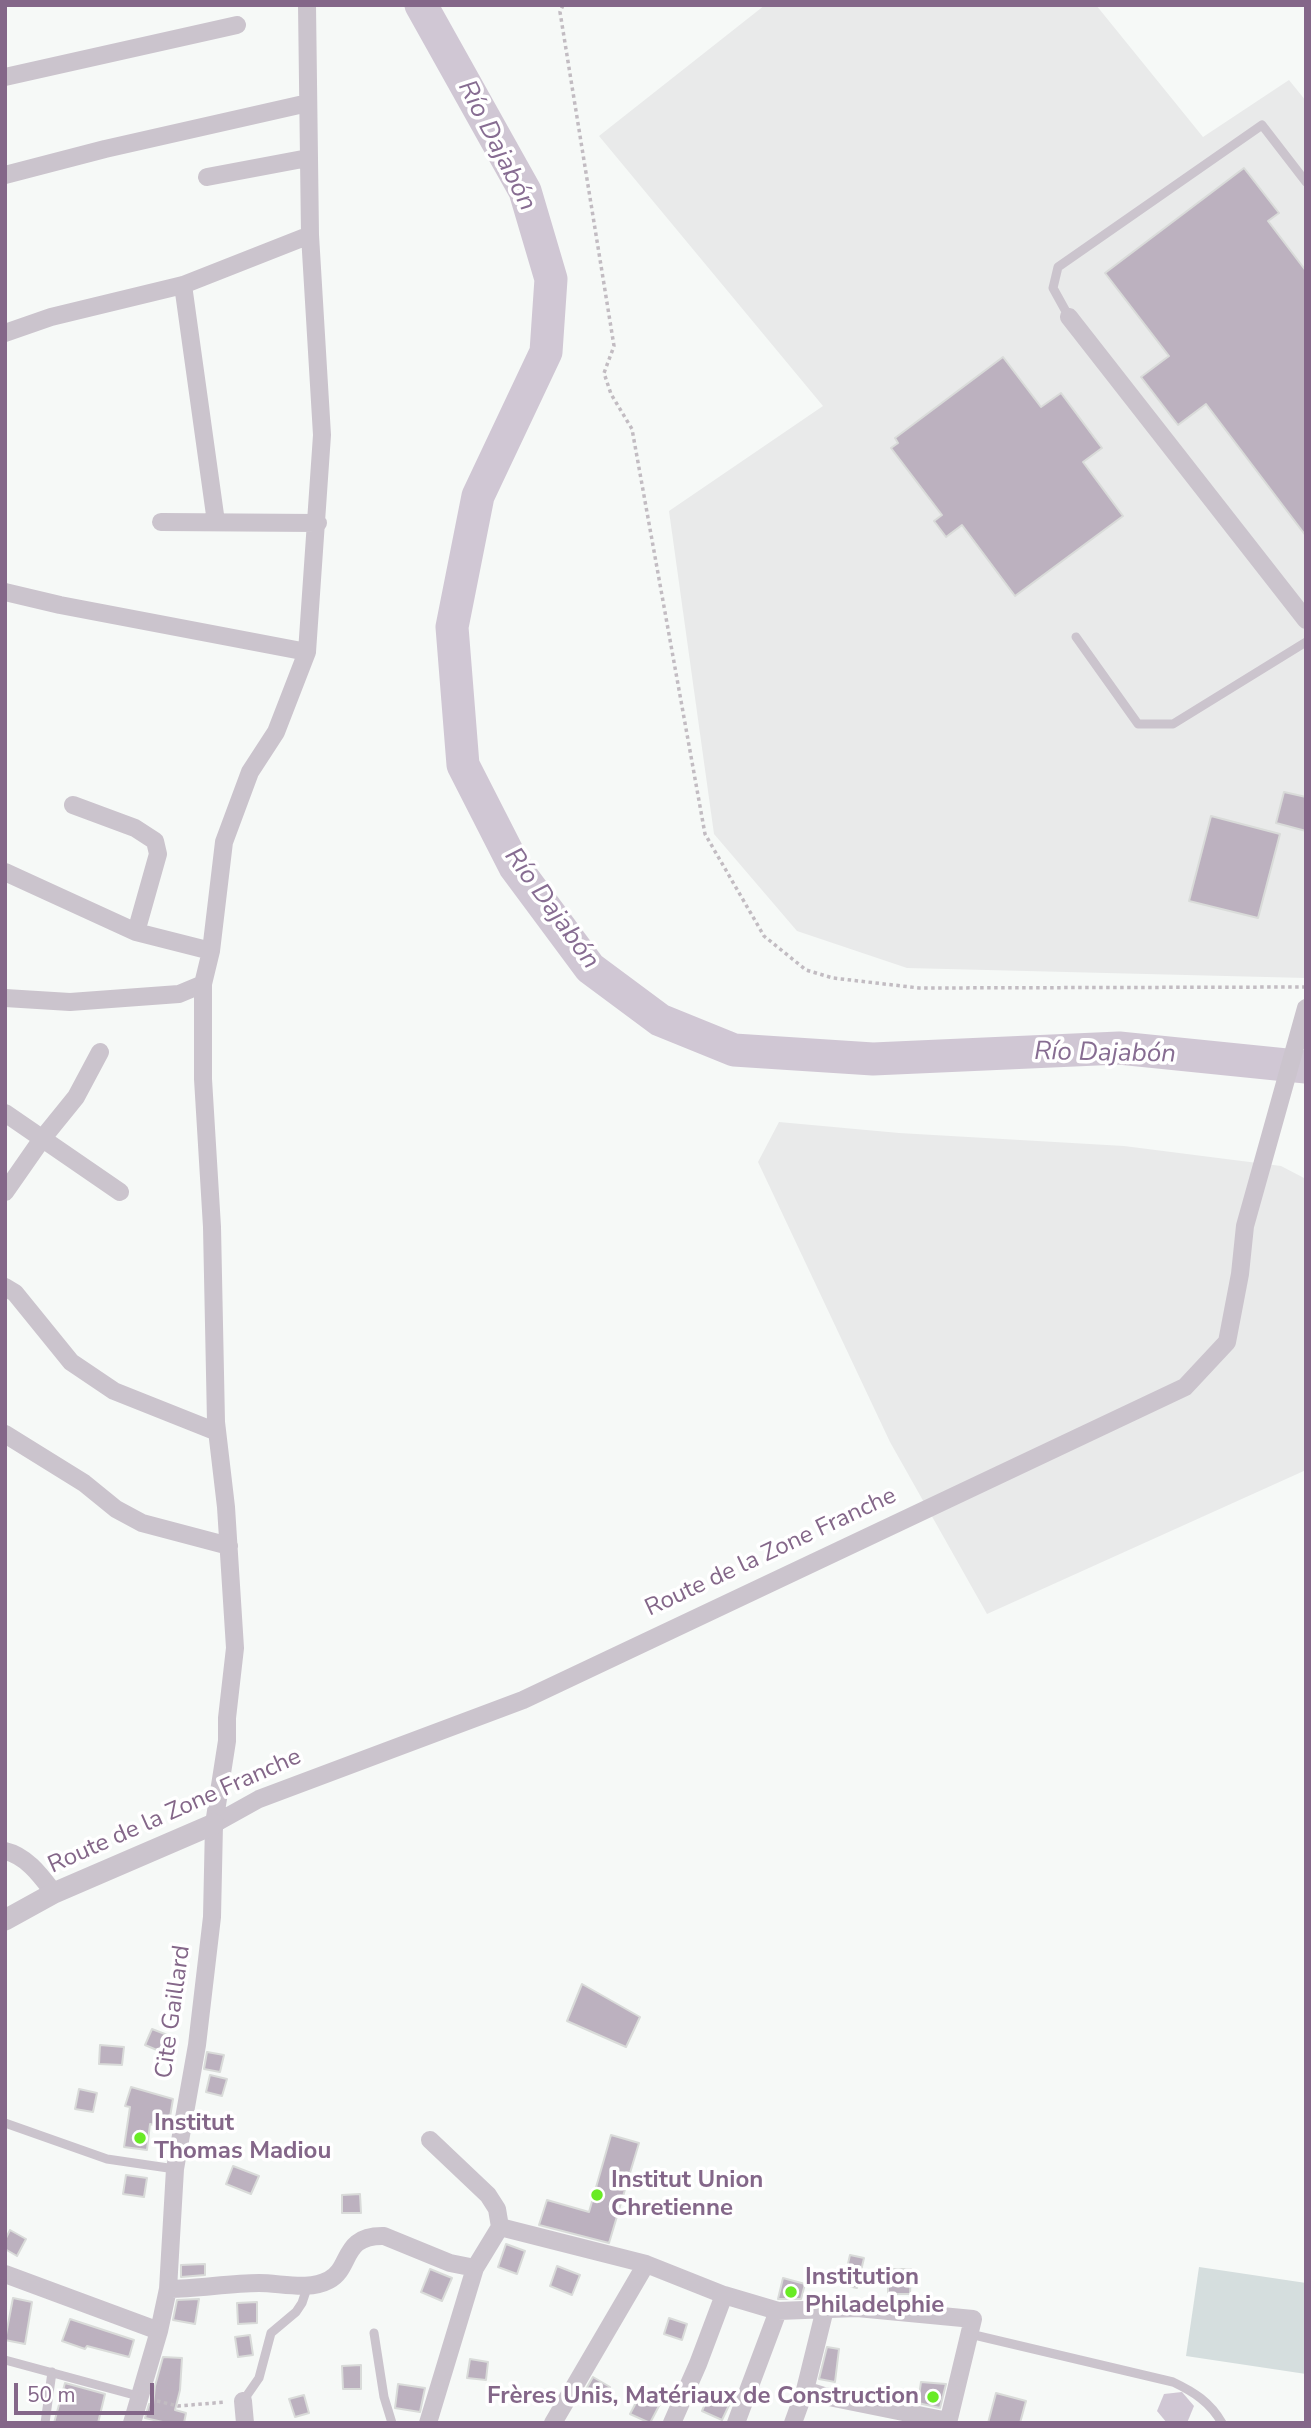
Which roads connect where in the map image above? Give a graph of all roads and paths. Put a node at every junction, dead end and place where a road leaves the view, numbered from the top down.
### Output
1 (307, 5) edge
2 (563, 5) edge
3 (237, 25) dead end
4 (5, 77) edge
5 (307, 103) junction
6 (308, 158) junction
7 (5, 175) edge
8 (207, 177) dead end
9 (1306, 182) edge
10 (310, 235) junction
11 (183, 285) junction
12 (1069, 317) joint
13 (5, 333) edge
14 (161, 522) dead end
15 (216, 522) junction
16 (318, 523) junction
17 (5, 593) edge
18 (1306, 620) edge
19 (1076, 637) dead end
20 (1306, 642) edge
21 (307, 652) junction
22 (73, 805) dead end
23 (5, 872) edge
24 (136, 932) junction
25 (211, 951) junction
26 (203, 984) junction
27 (1306, 987) edge
28 (5, 998) edge
29 (1306, 1008) edge
30 (100, 1052) dead end
31 (5, 1113) edge
32 (42, 1139) junction
33 (5, 1192) edge
34 (120, 1192) dead end
35 (5, 1287) edge
36 (217, 1432) junction
37 (5, 1434) edge
38 (229, 1546) junction
39 (214, 1824) junction
40 (5, 1851) edge
41 (54, 1894) junction
42 (5, 1920) edge
43 (5, 2123) edge
44 (430, 2140) dead end
45 (175, 2169) junction
46 (500, 2227) junction
47 (646, 2264) junction
48 (475, 2268) junction
49 (5, 2274) edge
50 (307, 2285) junction
51 (168, 2290) junction
52 (724, 2295) junction
53 (825, 2309) junction
54 (778, 2311) junction
55 (159, 2331) junction
56 (374, 2333) dead end
57 (970, 2334) junction
58 (5, 2360) edge
59 (52, 2372) junction
60 (805, 2390) junction
61 (138, 2396) junction
62 (243, 2401) junction
63 (948, 2422) edge
64 (45, 2423) edge
65 (132, 2423) edge
66 (245, 2423) edge
67 (392, 2423) edge
68 (428, 2423) edge
69 (553, 2423) edge
70 (672, 2423) edge
71 (736, 2423) edge
72 (793, 2423) edge
73 (1222, 2423) edge

1 - 5 street, Cite Gaillard
2 - 27 path
3 - 4 street
5 - 6 street, Cite Gaillard
5 - 7 street
6 - 8 street
6 - 10 street, Cite Gaillard
9 - 12 lane
10 - 11 street
10 - 16 street, Cite Gaillard
11 - 13 street
11 - 15 street
12 - 18 street
14 - 15 street
15 - 16 street
16 - 21 street, Cite Gaillard
17 - 21 street
19 - 20 lane
21 - 25 street, Cite Gaillard
22 - 24 street
23 - 24 street
24 - 25 street
25 - 26 street, Cite Gaillard
26 - 28 street
26 - 36 street, Cite Gaillard
29 - 39 street, Route de la Zone Franche
30 - 32 street
31 - 32 street
32 - 33 street
32 - 34 street
35 - 36 street
36 - 38 street, Cite Gaillard
37 - 38 street
38 - 39 street, Cite Gaillard
39 - 41 street, Route de la Zone Franche
39 - 45 street, Cite Gaillard
40 - 41 street
41 - 42 street, Route de la Zone Franche
43 - 45 lane
44 - 46 street
45 - 51 street, Cite Gaillard
46 - 47 street
46 - 48 street
47 - 52 street
47 - 69 street
48 - 50 street
48 - 68 street
49 - 55 street
50 - 51 street
50 - 62 lane
51 - 55 street, Cite Gaillard
52 - 54 street
52 - 70 street
53 - 54 street
53 - 57 street
53 - 60 street
54 - 71 street
55 - 61 street, Cite Gaillard
56 - 67 lane
57 - 63 street
57 - 73 lane
58 - 59 lane
59 - 61 lane
59 - 64 lane
60 - 63 street
60 - 72 street
61 - 62 path
61 - 65 street, Cite Gaillard
62 - 66 street

